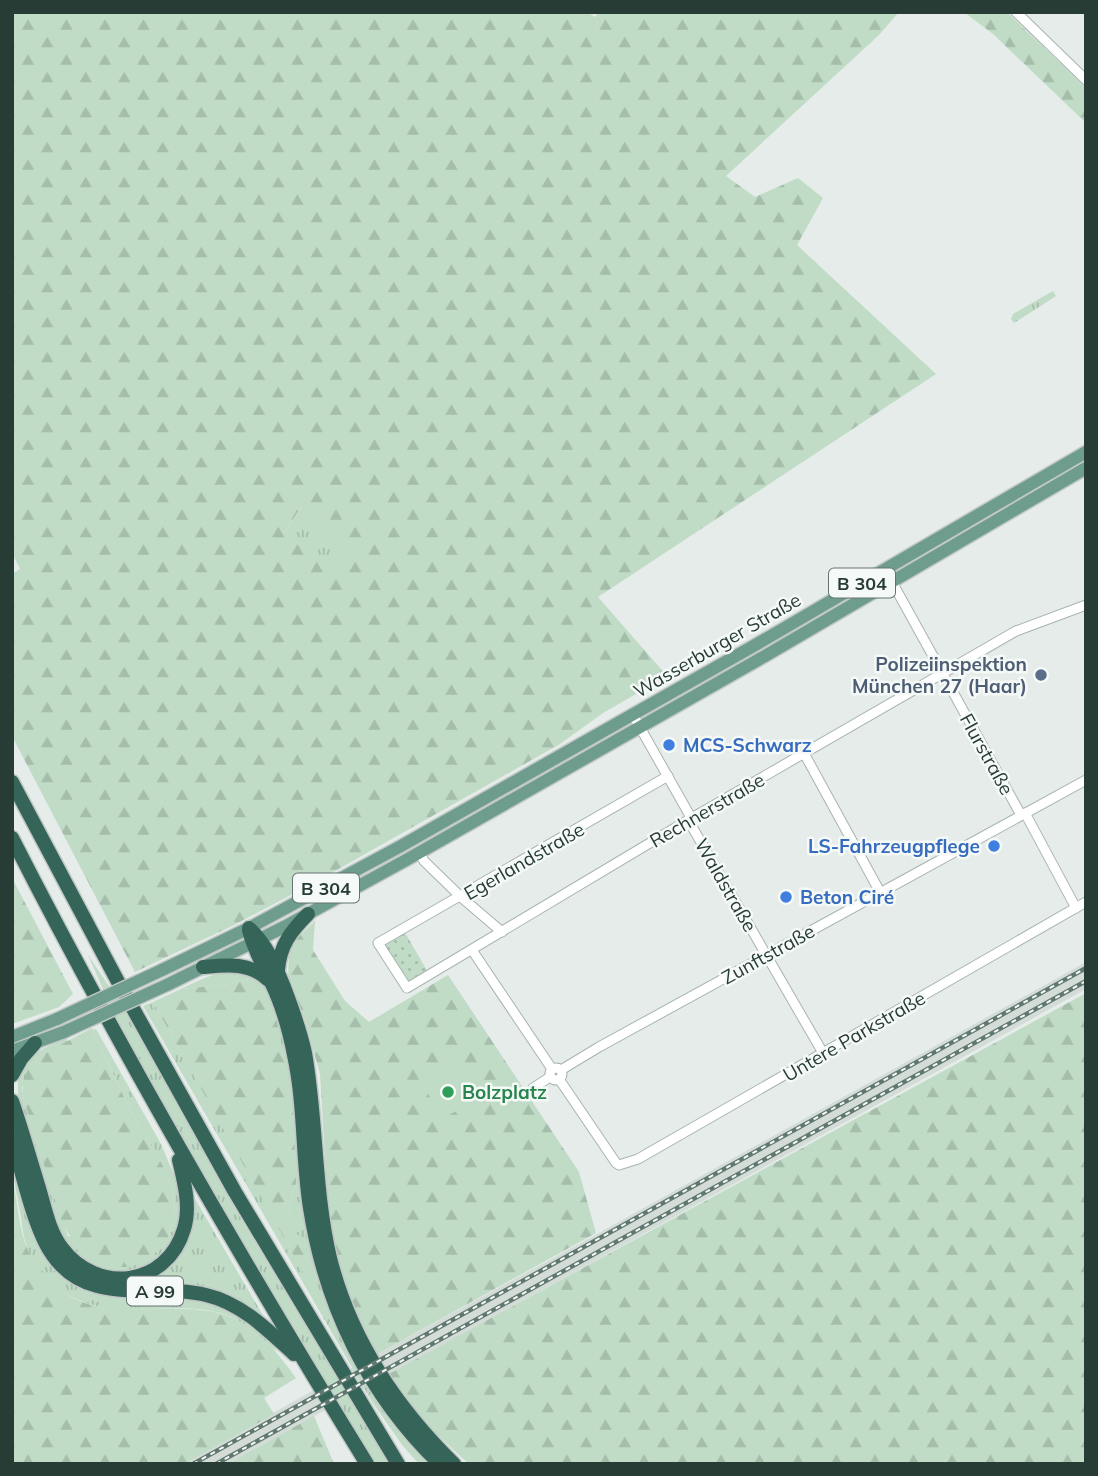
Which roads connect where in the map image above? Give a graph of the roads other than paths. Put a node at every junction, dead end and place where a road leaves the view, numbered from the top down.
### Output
1 (1016, 12) edge
2 (1086, 80) edge
3 (1086, 452) edge
4 (1086, 468) edge
5 (892, 582) junction
6 (1086, 605) edge
7 (943, 675) junction
8 (633, 715) junction
9 (640, 727) junction
10 (805, 755) junction
11 (668, 776) junction
12 (1086, 780) edge
13 (12, 782) edge
14 (1023, 814) junction
15 (690, 819) junction
16 (12, 838) edge
17 (414, 855) junction
18 (880, 892) junction
19 (461, 897) junction
20 (1086, 902) edge
21 (1076, 908) junction
22 (308, 914) junction
23 (502, 932) junction
24 (254, 936) junction
25 (472, 950) junction
26 (766, 955) junction
27 (202, 967) junction
28 (275, 979) junction
29 (409, 988) joint
30 (12, 1037) edge
31 (35, 1043) junction
32 (12, 1051) edge
33 (823, 1053) junction
34 (556, 1074) junction
35 (12, 1075) edge
36 (533, 1088) dead end
37 (12, 1101) edge
38 (12, 1137) edge
39 (175, 1145) junction
40 (308, 1367) junction
41 (367, 1464) edge
42 (398, 1464) edge
43 (440, 1464) edge
44 (454, 1464) edge

1 - 2 street
3 - 8 main road, Wasserburger Straße / B 304
4 - 5 main road, Wasserburger Straße / B 304
5 - 7 street, Flurstraße
5 - 9 main road, Wasserburger Straße / B 304
6 - 7 street, Rechnerstraße
7 - 10 street, Rechnerstraße
7 - 14 street, Flurstraße
8 - 9 street, Waldstraße
8 - 24 main road, Wasserburger Straße / B 304
9 - 11 street, Waldstraße
9 - 17 main road, Wasserburger Straße / B 304
10 - 15 street, Rechnerstraße
10 - 18 street
11 - 15 street, Waldstraße
11 - 19 street, Egerlandstraße
12 - 14 street, Zunftstraße
13 - 42 highway
14 - 18 street, Zunftstraße
14 - 21 street, Flurstraße
15 - 23 street, Rechnerstraße
15 - 26 street, Waldstraße
16 - 39 highway, A 99
17 - 19 street
17 - 22 main road, B 304
18 - 26 street, Zunftstraße
19 - 23 street
19 - 29 street, Egerlandstraße
20 - 21 street, Untere Parkstraße
21 - 33 street, Untere Parkstraße
22 - 24 main road, B 304
22 - 28 highway
23 - 25 street, Rechnerstraße
24 - 27 main road, B 304
24 - 28 highway
24 - 30 main road, B 304, bridge
25 - 29 street, Rechnerstraße
25 - 34 street
26 - 33 street, Waldstraße
26 - 34 street, Zunftstraße
27 - 28 highway
27 - 31 main road, B 304, bridge
28 - 43 highway
28 - 44 highway
31 - 32 main road, B 304
31 - 35 highway
33 - 34 street, Untere Parkstraße
34 - 36 street, Zunftstraße
37 - 39 highway
38 - 40 highway, A 99
39 - 40 highway, A 99
40 - 41 highway, A 99

